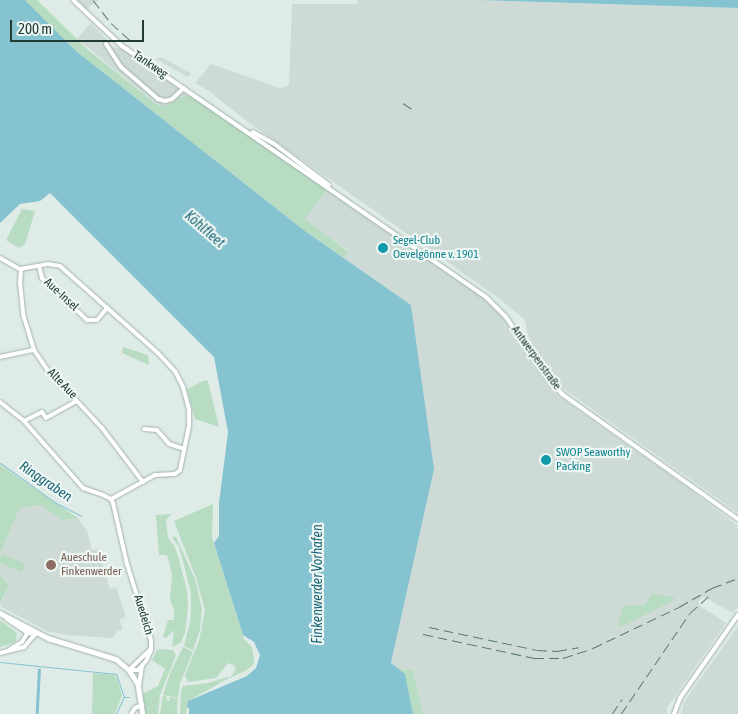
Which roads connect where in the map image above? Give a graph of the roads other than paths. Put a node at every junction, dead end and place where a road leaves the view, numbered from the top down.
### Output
1 (73, 0) edge
2 (106, 44) dead end
3 (184, 88) junction
4 (0, 258) edge
5 (39, 266) junction
6 (21, 269) junction
7 (107, 308) junction
8 (34, 350) junction
9 (0, 357) edge
10 (77, 401) junction
11 (0, 402) edge
12 (24, 421) junction
13 (144, 429) dead end
14 (184, 449) junction
15 (143, 482) junction
16 (111, 499) junction
17 (738, 519) edge
18 (2, 614) edge
19 (738, 615) edge
20 (28, 632) junction
21 (36, 633) junction
22 (151, 645) junction
23 (2, 652) edge
24 (142, 666) junction
25 (129, 670) junction
26 (139, 687) junction
27 (142, 705) junction
28 (131, 714) edge
29 (143, 714) edge
30 (674, 714) edge

1 - 3 street, Tankweg
2 - 3 street
3 - 17 street, Antwerpenstraße
4 - 6 street
5 - 6 street
5 - 7 street, Aue-Insel
5 - 7 street, Aue-Insel
6 - 8 street, Alte Aue
7 - 14 street, Aue-Insel
8 - 9 street
8 - 10 street, Alte Aue
10 - 12 street
10 - 15 street, Alte Aue
11 - 12 street
12 - 16 street
13 - 14 street
14 - 15 street
15 - 16 street
16 - 22 street, Auedeich
18 - 20 street
18 - 21 street
19 - 30 street
20 - 21 street
20 - 23 street
21 - 23 street
21 - 25 street
22 - 24 street, Auedeich
22 - 25 street, Auedeich
24 - 25 street
24 - 26 street, Auedeich
25 - 26 street
26 - 27 street
27 - 28 street
27 - 29 street

